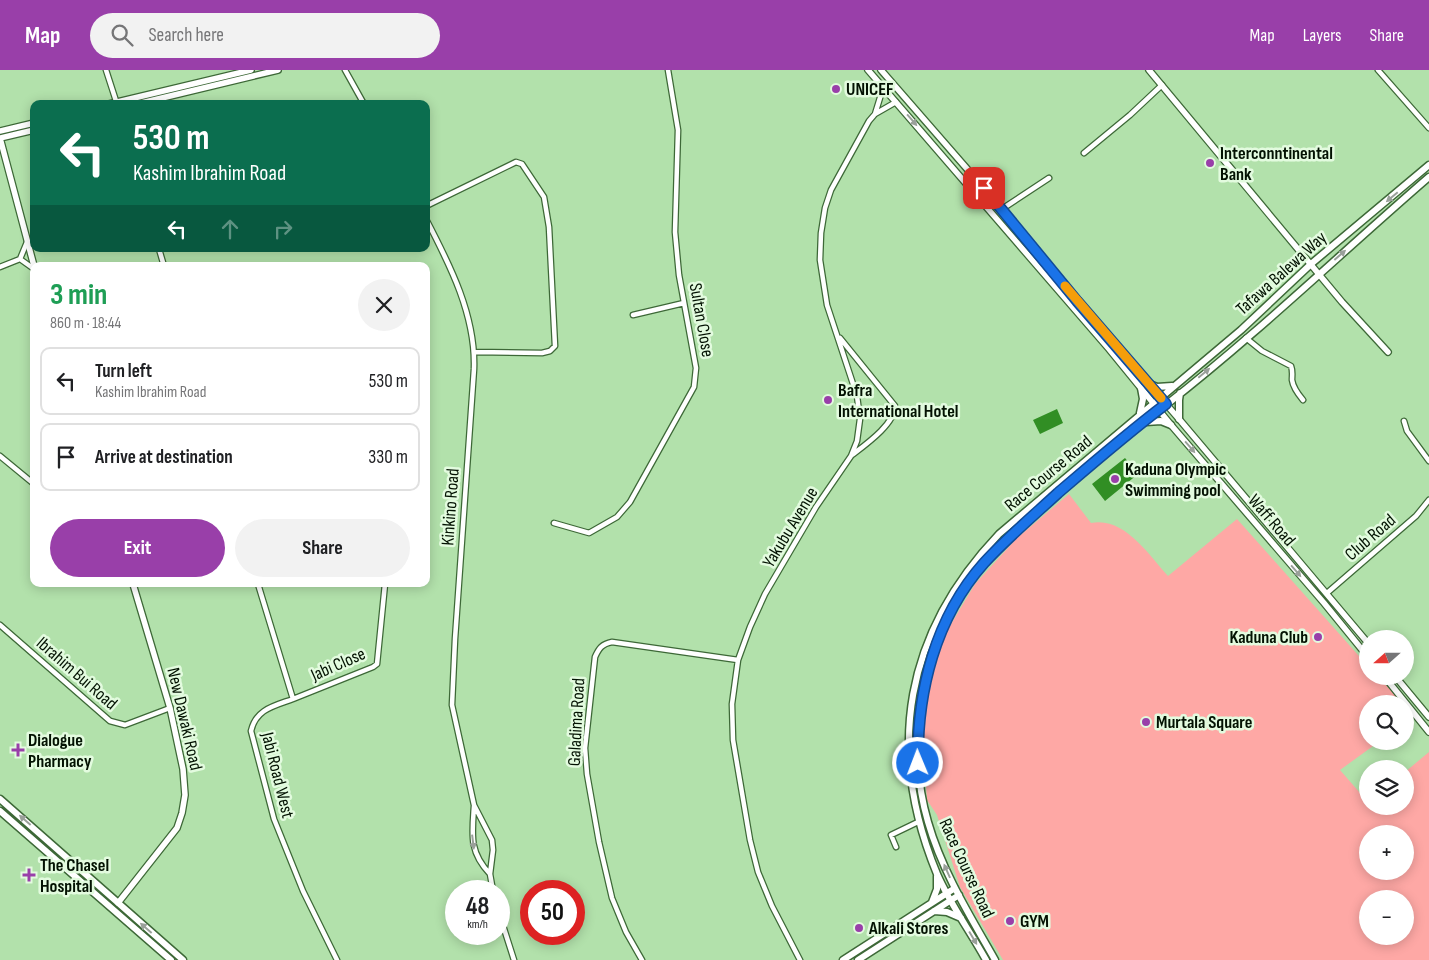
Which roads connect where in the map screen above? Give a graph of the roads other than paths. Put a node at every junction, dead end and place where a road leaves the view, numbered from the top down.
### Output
1 (106, 70) edge
2 (278, 70) edge
3 (346, 70) edge
4 (668, 70) edge
5 (868, 70) edge
6 (881, 70) edge
7 (1150, 70) edge
8 (1378, 70) edge
9 (248, 73) edge
10 (1162, 85) junction
11 (883, 88) junction
12 (115, 100) edge
13 (129, 100) edge
14 (151, 100) edge
15 (362, 100) edge
16 (896, 102) junction
17 (875, 114) junction
18 (30, 124) edge
19 (1429, 128) edge
20 (30, 131) edge
21 (0, 132) edge
22 (0, 138) edge
23 (1084, 153) dead end
24 (1429, 166) edge
25 (975, 178) junction
26 (1049, 178) dead end
27 (1429, 178) edge
28 (968, 185) junction
29 (430, 204) edge
30 (1002, 209) junction
31 (430, 227) edge
32 (27, 242) junction
33 (20, 258) junction
34 (32, 262) edge
35 (1311, 264) junction
36 (30, 265) edge
37 (0, 267) edge
38 (1318, 274) junction
39 (684, 303) junction
40 (633, 315) dead end
41 (839, 336) junction
42 (1246, 338) junction
43 (475, 352) junction
44 (1388, 352) dead end
45 (1148, 383) junction
46 (1175, 385) junction
47 (1141, 388) junction
48 (1180, 393) junction
49 (1160, 397) junction
50 (1303, 400) dead end
51 (1153, 403) junction
52 (1166, 404) junction
53 (1159, 410) junction
54 (1138, 416) junction
55 (1179, 419) junction
56 (1404, 421) dead end
57 (1144, 422) junction
58 (1171, 425) junction
59 (0, 456) edge
60 (851, 456) junction
61 (1429, 461) edge
62 (30, 481) edge
63 (1429, 500) edge
64 (554, 523) dead end
65 (134, 587) edge
66 (259, 587) edge
67 (385, 587) edge
68 (1327, 593) junction
69 (0, 625) edge
70 (1359, 632) edge
71 (1359, 646) edge
72 (738, 660) junction
73 (1391, 685) edge
74 (1402, 685) edge
75 (293, 699) junction
76 (170, 708) junction
77 (1429, 717) edge
78 (1429, 732) edge
79 (0, 799) edge
80 (474, 805) junction
81 (2, 814) edge
82 (918, 822) junction
83 (47, 840) junction
84 (41, 847) junction
85 (896, 848) dead end
86 (490, 874) junction
87 (938, 874) junction
88 (491, 880) edge
89 (955, 888) junction
90 (947, 893) junction
91 (959, 895) junction
92 (950, 900) junction
93 (118, 903) junction
94 (932, 903) junction
95 (933, 911) junction
96 (961, 918) junction
97 (509, 945) edge
98 (171, 960) edge
99 (183, 960) edge
100 (337, 960) edge
101 (514, 960) edge
102 (642, 960) edge
103 (800, 960) edge
104 (843, 960) edge
105 (858, 960) edge
106 (986, 960) edge
107 (995, 960) edge

1 - 12 street
2 - 9 street
3 - 15 street
4 - 39 street, Sultan Close
5 - 11 street, Waff Road
6 - 25 street, Waff Road
7 - 10 street
8 - 19 street
9 - 13 street
9 - 14 street
10 - 23 street
10 - 35 street
11 - 16 street, Waff Road
11 - 17 street, Yakubu Avenue
16 - 17 street, Yakubu Avenue
16 -> 28 street, Waff Road
17 - 41 street, Yakubu Avenue
18 - 21 street
20 - 22 street
22 - 32 street
24 -> 35 main road, Tafawa Balewa Way
25 - 28 street
25 - 30 street, Waff Road
26 - 30 street
38 -> 27 main road, Tafawa Balewa Way
28 - 47 street, Waff Road
29 - 43 street
30 - 45 street, Waff Road
31 - 43 street, Kinkino Road
32 - 33 street
32 - 34 street
33 - 36 street
33 - 37 street
35 - 38 street
35 - 46 main road, Tafawa Balewa Way
38 - 42 main road, Tafawa Balewa Way
38 - 44 street
39 - 40 street
39 - 64 street, Sultan Close
41 - 60 street, Yakubu Avenue
41 - 60 street
48 -> 42 main road, Tafawa Balewa Way
42 - 50 street
43 - 80 street, Kinkino Road
45 - 46 main road
45 - 49 street, Waff Road
46 - 49 main road, Tafawa Balewa Way
47 - 51 street, Waff Road
47 - 54 main road
48 - 52 main road, Tafawa Balewa Way
48 - 55 main road
49 - 51 main road, Tafawa Balewa Way
49 - 52 street, Waff Road
51 - 53 street, Waff Road
51 - 54 main road, Race Course Road
52 - 53 main road, Race Course Road
52 - 55 street, Waff Road
53 - 57 main road, Race Course Road
53 - 58 street, Waff Road
54 - 82 main road, Race Course Road
55 - 68 street, Waff Road
56 - 61 street
57 - 58 main road
89 -> 57 main road, Race Course Road
58 -> 71 street, Waff Road
59 - 62 street
60 - 72 street, Yakubu Avenue
63 - 68 street, Club Road
65 - 76 street, New Dawaki Road
66 - 75 street
67 - 75 street, Jabi Close
68 - 70 street, Waff Road
69 - 76 street, Ibrahim Bui Road
72 - 102 street, Galadima Road
72 - 103 street, Yakubu Avenue
73 - 78 street
74 - 77 street
75 - 100 street, Jabi Road West
76 - 93 street, New Dawaki Road
83 -> 79 main road
80 - 86 street, Kinkino Road
80 -> 86 street, Kinkino Road
81 - 84 main road
82 - 85 street
82 - 87 main road, Race Course Road
83 - 84 main road
83 - 93 main road
84 - 98 main road
86 - 88 street, Kinkino Road
87 - 90 main road, Race Course Road
87 - 94 main road
89 - 90 main road
89 - 91 main road, Race Course Road
90 - 92 main road, Race Course Road
90 - 94 main road
91 - 92 main road
91 - 107 main road, Race Course Road
92 - 95 main road
92 - 96 main road, Race Course Road
99 -> 93 main road
94 - 104 main road
95 - 96 main road
95 - 105 main road
96 -> 106 main road, Race Course Road
97 - 101 street

